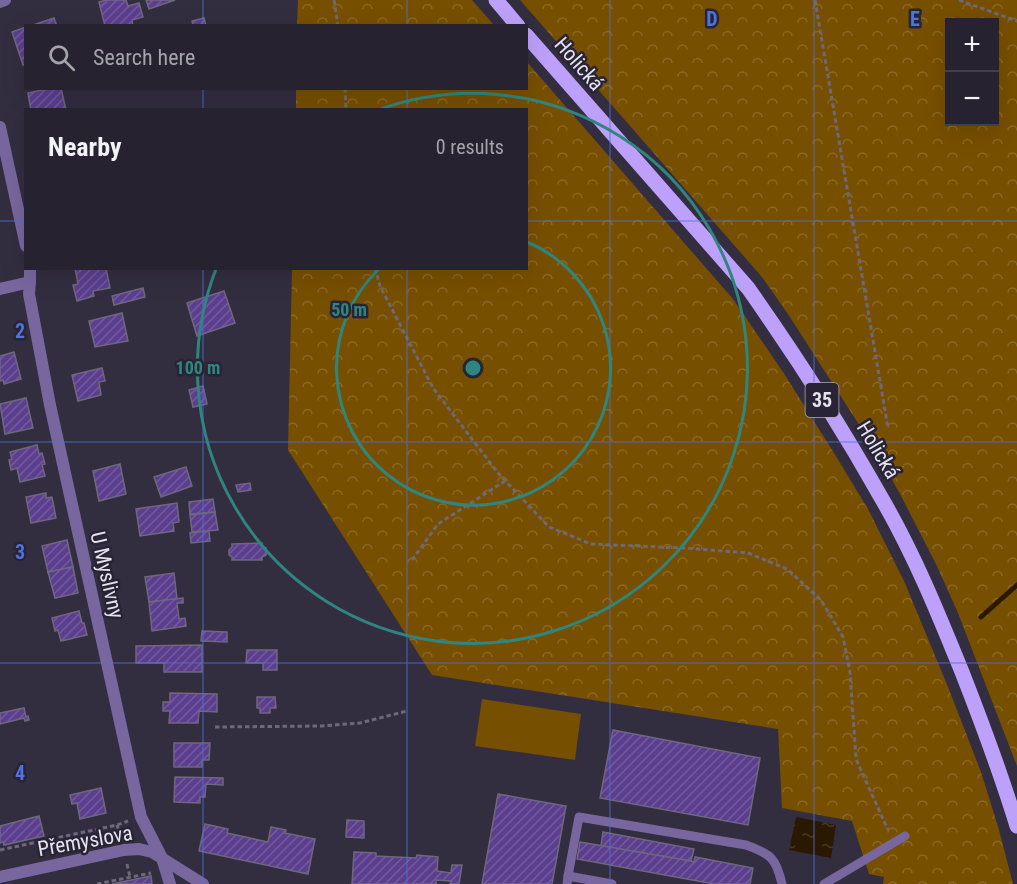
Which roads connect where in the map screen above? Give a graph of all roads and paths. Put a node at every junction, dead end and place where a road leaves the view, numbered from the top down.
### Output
1 (5, 0) edge
2 (334, 0) edge
3 (496, 0) edge
4 (815, 0) edge
5 (959, 0) edge
6 (0, 2) edge
7 (1017, 21) edge
8 (338, 24) edge
9 (516, 24) edge
10 (528, 37) edge
11 (345, 90) edge
12 (346, 108) edge
13 (0, 127) edge
14 (24, 237) edge
15 (30, 270) edge
16 (376, 270) edge
17 (30, 282) junction
18 (0, 289) edge
19 (888, 428) dead end
20 (505, 481) junction
21 (412, 560) dead end
22 (407, 711) dead end
23 (215, 727) dead end
24 (141, 817) junction
25 (1017, 826) edge
26 (905, 836) dead end
27 (894, 843) junction
28 (0, 850) edge
29 (162, 858) junction
30 (154, 877) dead end
31 (0, 878) edge
32 (568, 880) edge
33 (97, 884) edge
34 (170, 884) edge
35 (203, 884) edge
36 (612, 884) edge
37 (782, 884) edge
38 (825, 884) edge

1 - 6 street
2 - 8 path
3 - 9 main road
4 - 19 path
5 - 7 path
10 - 25 main road, Holická / 35
11 - 12 path
13 - 14 street
15 - 17 street, U Myslivny
16 - 20 path
17 - 18 street
17 - 24 street, U Myslivny
20 - 21 path
20 - 27 path
22 - 23 path
24 - 28 path
24 - 29 street, U Myslivny
26 - 27 lane
27 - 38 lane
29 - 31 street, Přemyslova
29 - 34 street, U Myslivny
29 - 35 street, Přemyslova
30 - 33 path
32 - 36 lane
32 - 37 lane

